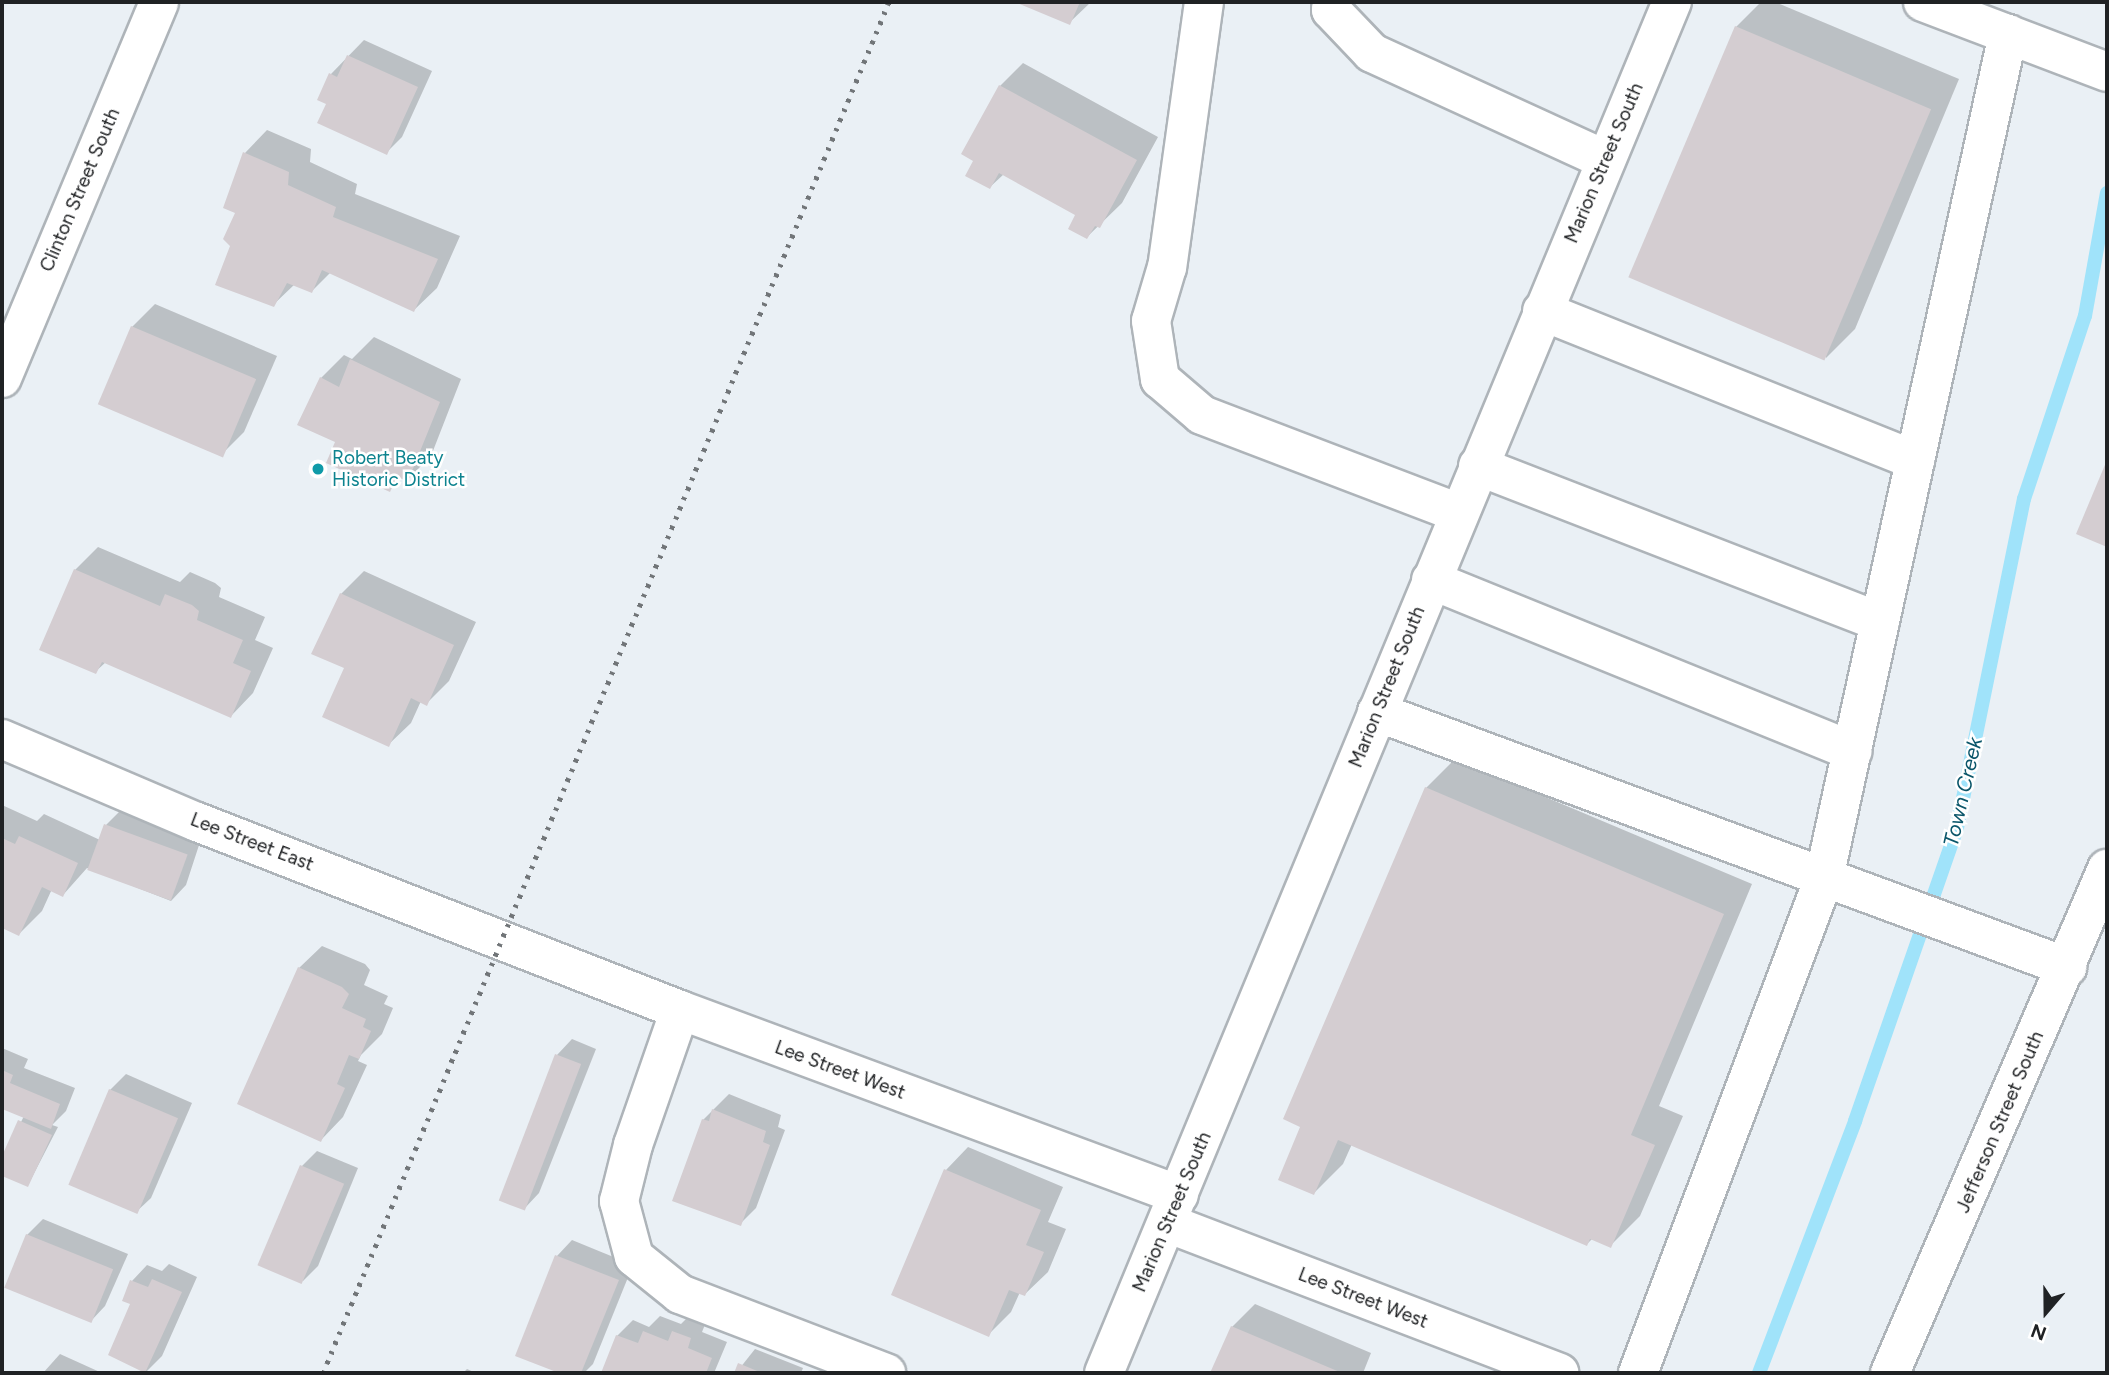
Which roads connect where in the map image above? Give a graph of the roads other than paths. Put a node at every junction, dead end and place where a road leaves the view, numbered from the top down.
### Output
1 (159, 2) edge
2 (1204, 2) edge
3 (1332, 2) edge
4 (1672, 2) edge
5 (1923, 2) edge
6 (2008, 34) junction
7 (2090, 65) edge
8 (1606, 160) junction
9 (1542, 311) junction
10 (2, 378) edge
11 (1915, 460) junction
12 (1478, 466) junction
13 (1458, 513) junction
14 (1431, 580) junction
15 (1880, 622) junction
16 (1377, 712) junction
17 (2, 739) edge
18 (1853, 751) junction
19 (2107, 869) edge
20 (1824, 878) junction
21 (504, 940) joint
22 (2067, 967) junction
23 (680, 1010) junction
24 (1173, 1209) junction
25 (886, 1373) edge
26 (1104, 1373) edge
27 (1559, 1373) edge
28 (1638, 1373) edge
29 (1891, 1373) edge

1 - 10 street, Clinton Street South
2 - 13 street
3 - 8 street
4 - 8 street, Marion Street South
5 - 6 street
6 - 7 street
6 - 11 street
8 - 9 street, Marion Street South
9 - 11 street
9 - 12 street, Marion Street South
11 - 15 street
12 - 13 street, Marion Street South
12 - 15 street
13 - 14 street, Marion Street South
14 - 16 street, Marion Street South
14 - 18 street
15 - 18 street
16 - 20 street
16 - 24 street, Marion Street South
17 - 21 street, Lee Street East
18 - 20 street
19 - 22 street, Jefferson Street South
20 - 22 street
20 - 28 street
21 - 23 street, Lee Street West
22 - 29 street, Jefferson Street South
23 - 24 street, Lee Street West
23 - 25 street
24 - 26 street, Marion Street South
24 - 27 street, Lee Street West

